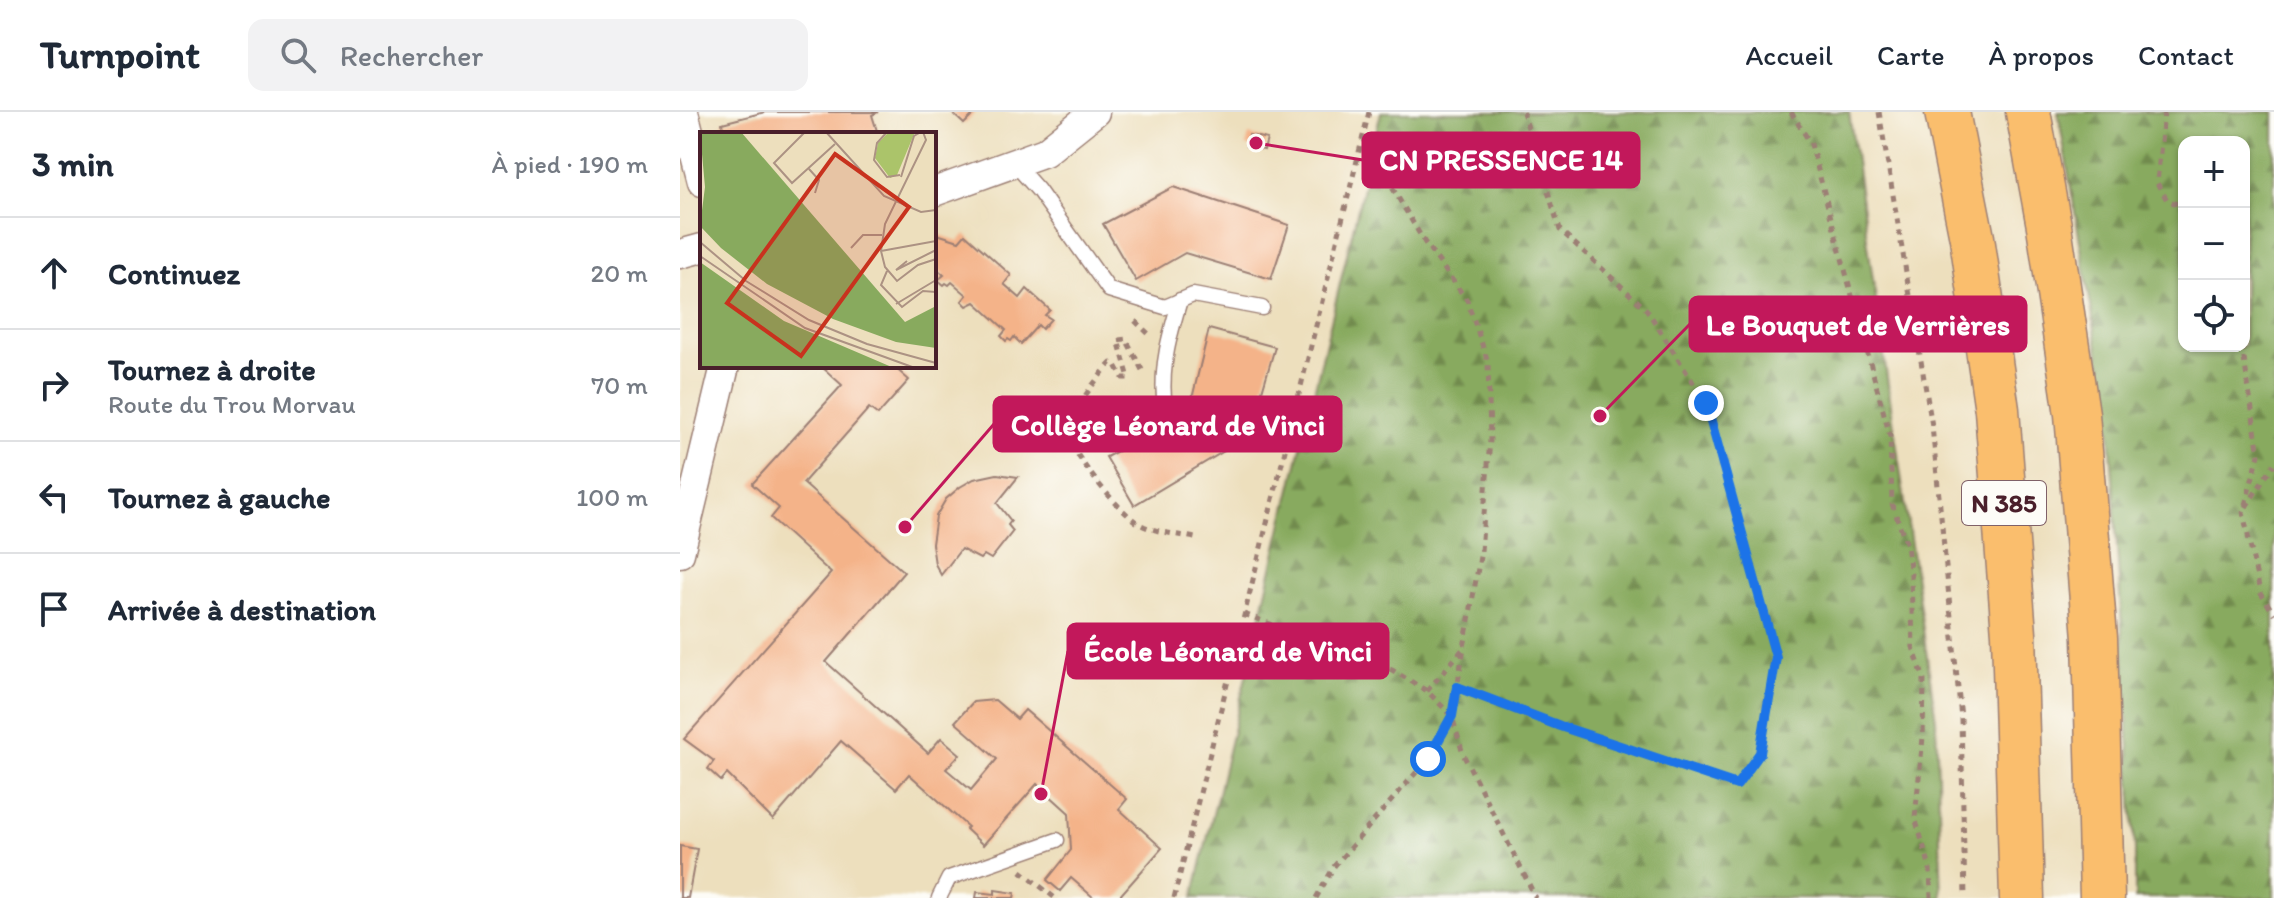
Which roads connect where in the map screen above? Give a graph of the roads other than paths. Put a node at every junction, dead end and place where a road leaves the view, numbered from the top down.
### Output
1 (684, 112) edge
2 (1095, 112) edge
3 (1947, 112) edge
4 (2028, 112) edge
5 (1014, 163) junction
6 (700, 174) edge
7 (936, 191) edge
8 (700, 249) edge
9 (680, 254) edge
10 (1180, 300) junction
11 (1262, 308) dead end
12 (725, 368) edge
13 (1164, 399) dead end
14 (680, 553) edge
15 (1057, 840) dead end
16 (939, 898) edge
17 (2022, 898) edge
18 (2102, 898) edge

1 - 6 street
2 - 5 street
3 - 17 highway, N 385
4 - 18 highway, N 385
5 - 7 street
5 - 10 lane
8 - 9 street
10 - 11 lane
10 - 13 lane
12 - 14 street
15 - 16 lane

